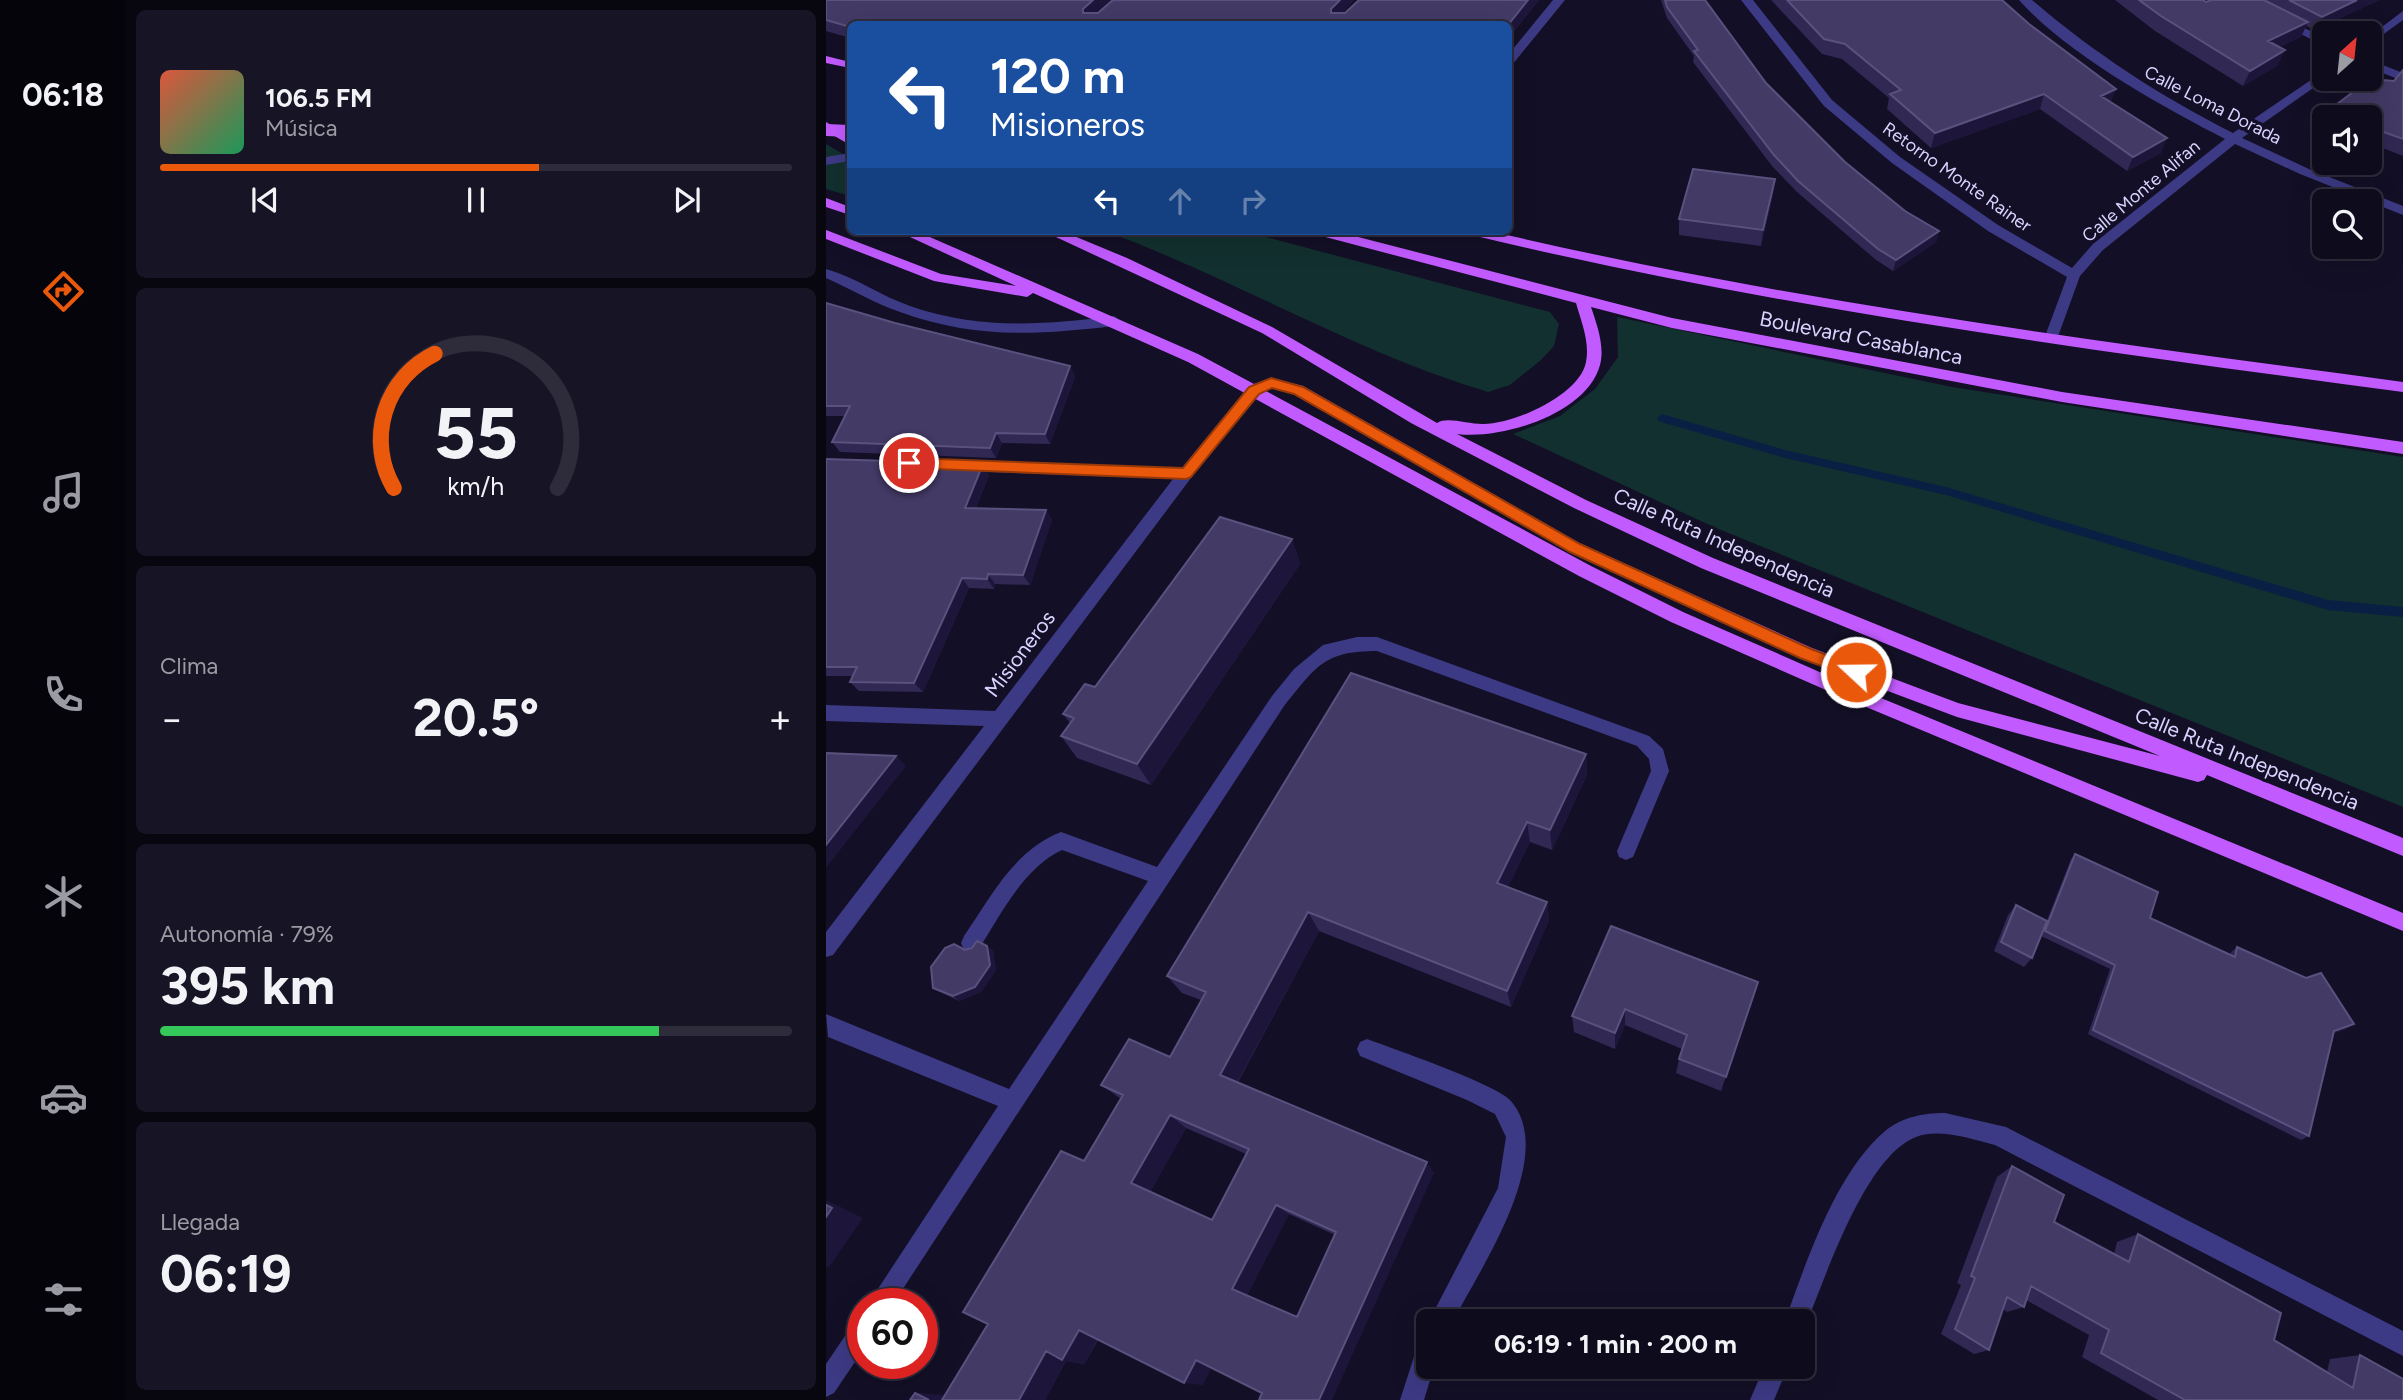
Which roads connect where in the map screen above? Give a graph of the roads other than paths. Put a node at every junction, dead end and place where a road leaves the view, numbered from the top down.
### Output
1 (1559, 0) edge
2 (1747, 0) edge
3 (2025, 0) edge
4 (2242, 0) edge
5 (2403, 14) edge
6 (2382, 31) edge
7 (2312, 37) edge
8 (1512, 58) edge
9 (826, 59) edge
10 (847, 64) edge
11 (2382, 69) edge
12 (2403, 77) edge
13 (2312, 83) edge
14 (826, 128) edge
15 (847, 131) edge
16 (2235, 137) junction
17 (847, 139) edge
18 (847, 158) edge
19 (826, 161) edge
20 (826, 202) edge
21 (847, 210) edge
22 (2403, 211) edge
23 (826, 234) edge
24 (913, 235) edge
25 (1060, 235) edge
26 (1334, 235) edge
27 (1489, 235) edge
28 (826, 273) edge
29 (2074, 275) junction
30 (1054, 297) junction
31 (1583, 302) junction
32 (1114, 321) junction
33 (2051, 339) junction
34 (2403, 387) edge
35 (1254, 390) junction
36 (1416, 419) junction
37 (2403, 448) edge
38 (951, 465) edge
39 (1186, 474) junction
40 (826, 713) edge
41 (998, 719) junction
42 (2272, 793) junction
43 (2403, 847) edge
44 (1626, 851) dead end
45 (1161, 877) junction
46 (2403, 922) edge
47 (971, 943) dead end
48 (826, 948) edge
49 (826, 1024) edge
50 (1367, 1049) dead end
51 (1012, 1101) junction
52 (890, 1288) edge
53 (1447, 1309) edge
54 (1801, 1309) edge
55 (2403, 1344) edge
56 (847, 1353) edge
57 (1418, 1379) edge
58 (1771, 1379) edge
59 (826, 1385) edge
60 (1412, 1400) edge
61 (1762, 1400) edge

1 - 8 street
2 - 29 street, Retorno Monte Rainer
3 - 16 street, Calle Loma Dorada
4 - 7 street
5 - 6 street
9 - 10 main road
11 - 12 street
13 - 16 street, Calle Monte Alifan
14 - 15 main road, bridge
14 - 17 main road
16 - 22 street, Calle Loma Dorada
16 - 29 street, Calle Monte Alifan
18 - 19 street
20 - 21 main road
23 - 30 main road
24 - 30 main road
25 - 36 main road, Calle Ruta Independencia
26 - 31 main road, Boulevard Casablanca
27 - 33 main road, Boulevard Casablanca
28 - 32 street
29 - 33 street, Calle Monte Alifan
30 - 32 main road
31 - 36 main road
31 - 37 main road, Boulevard Casablanca
32 - 35 main road
33 - 34 main road, Boulevard Casablanca
35 - 39 street, Misioneros
35 - 42 main road
35 - 46 main road
36 - 42 main road, Calle Ruta Independencia
38 - 39 street
39 - 41 street, Misioneros
40 - 41 street
41 - 48 street, Misioneros
42 - 43 main road, Calle Ruta Independencia
44 - 45 street
45 - 47 street
45 - 51 street
49 - 51 street
50 - 53 street
51 - 52 street
54 - 55 street
56 - 59 street
57 - 60 street
58 - 61 street

